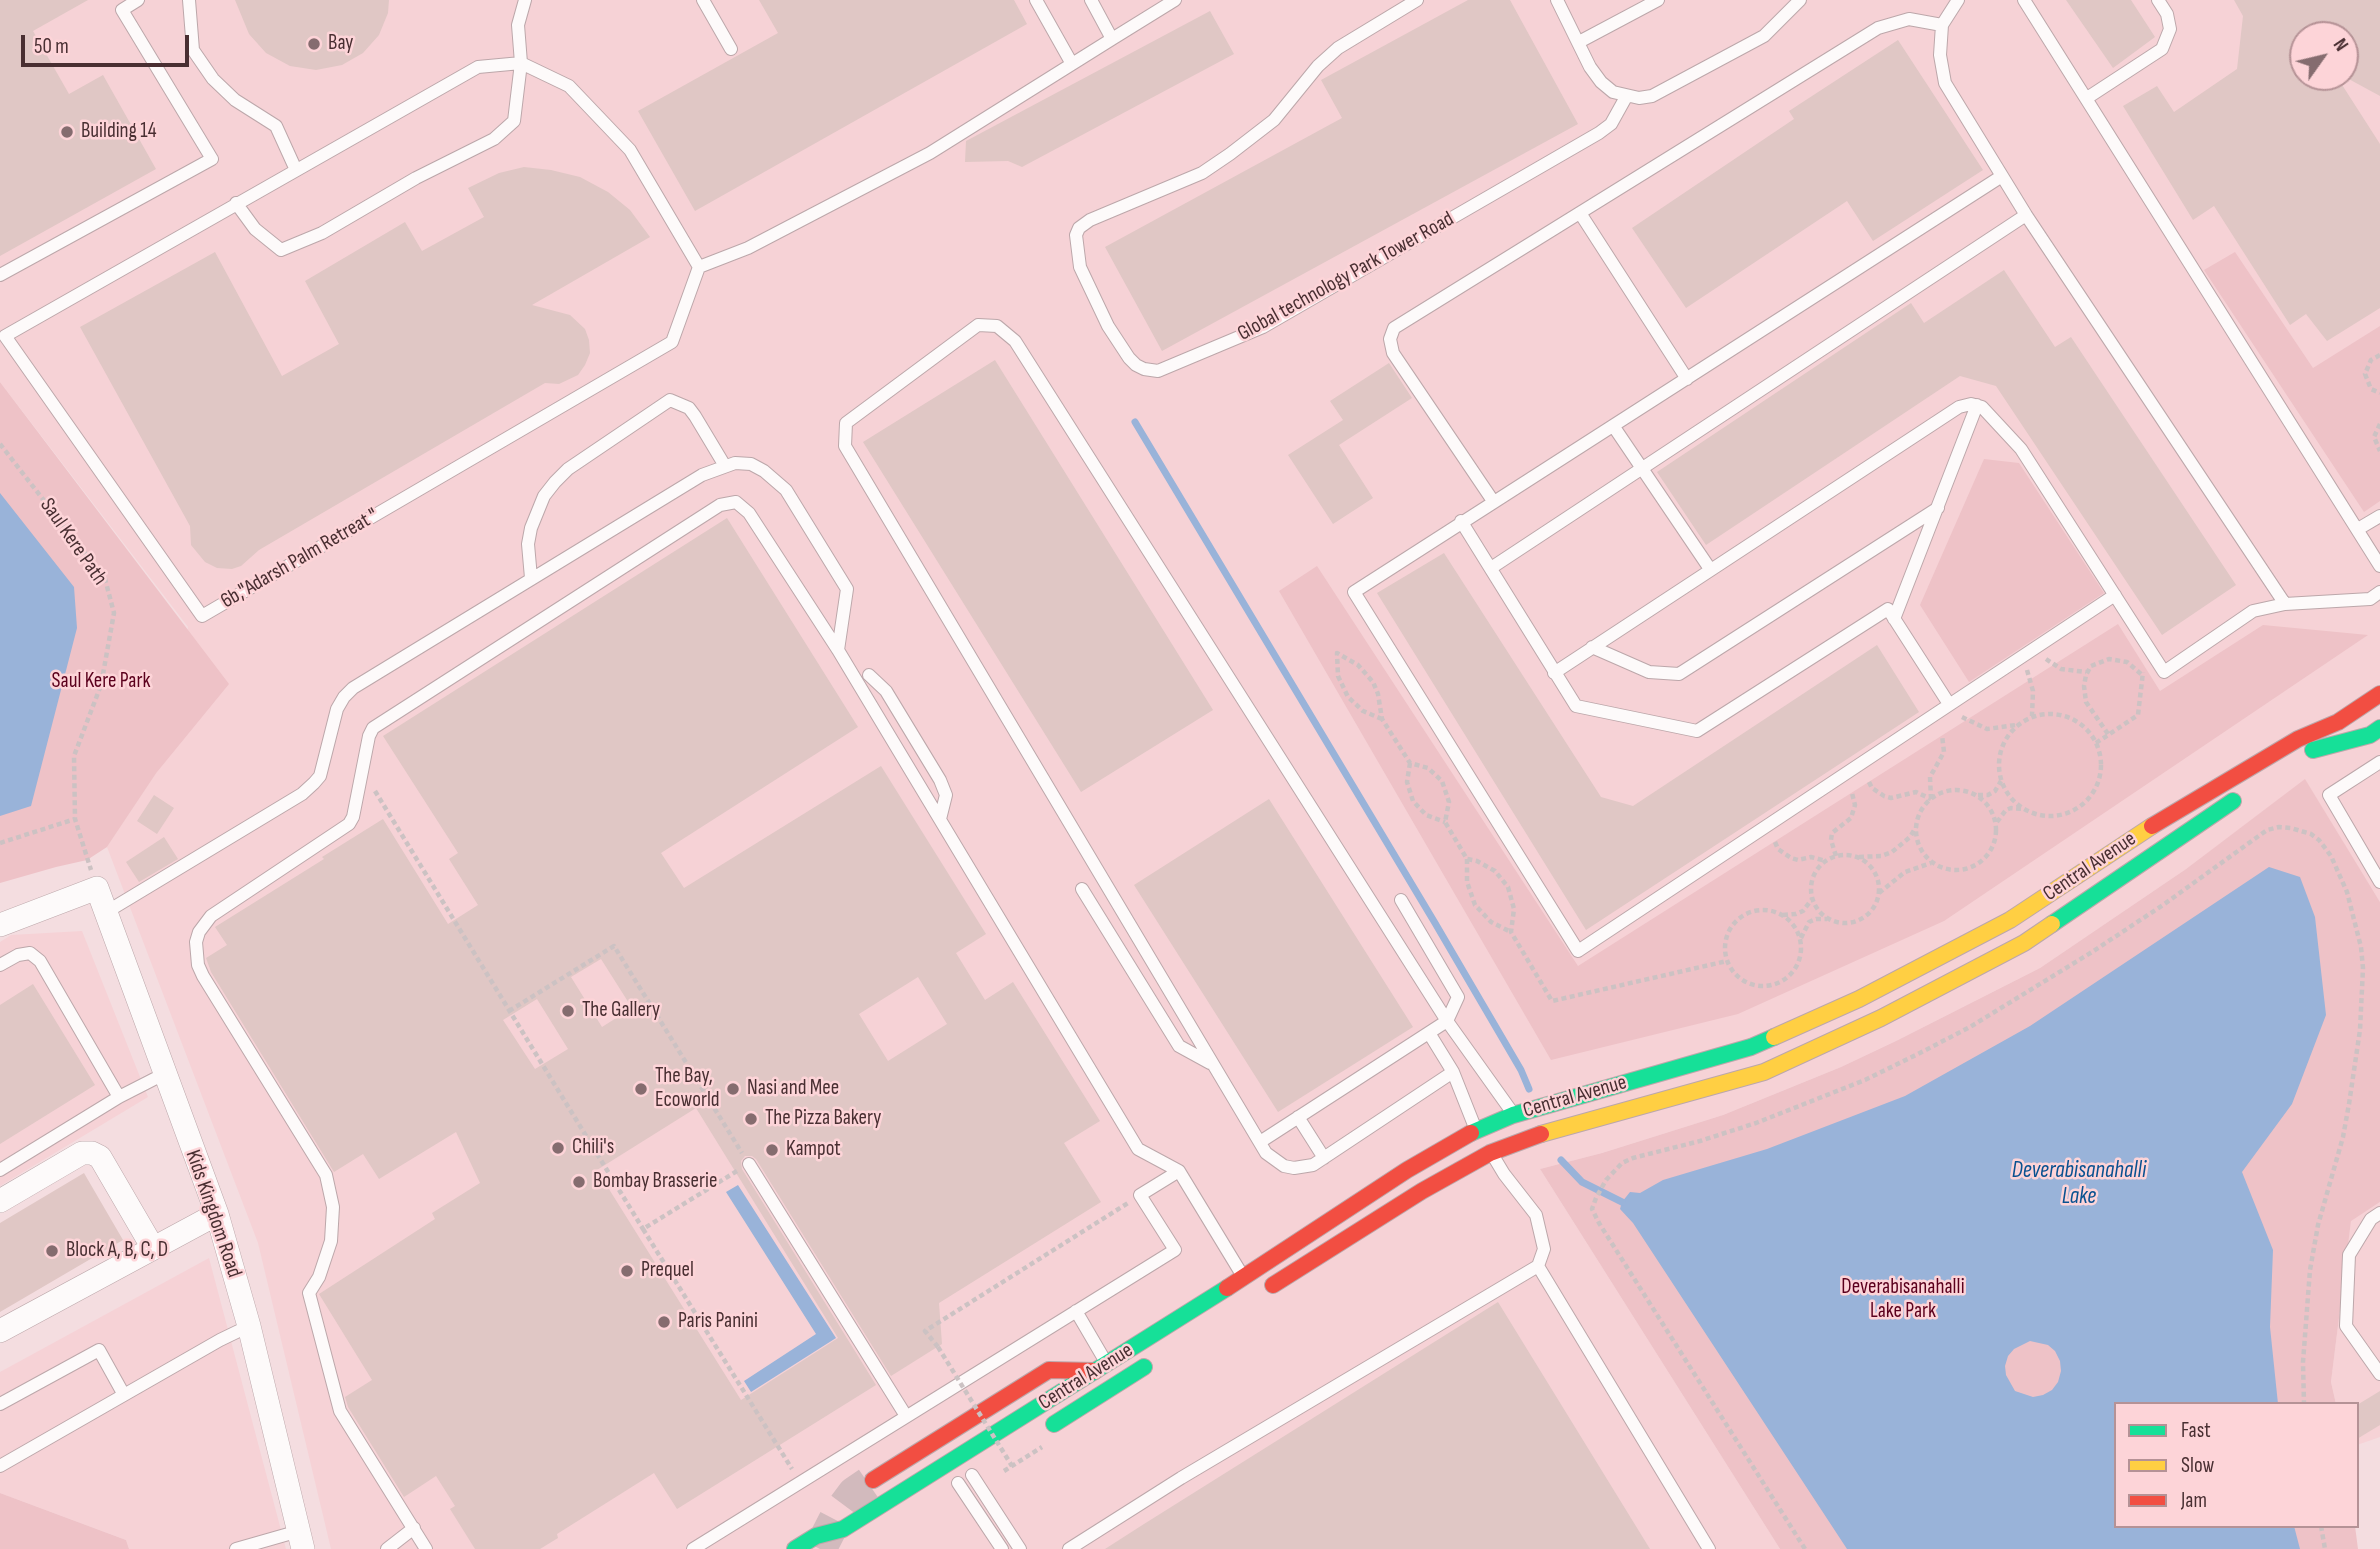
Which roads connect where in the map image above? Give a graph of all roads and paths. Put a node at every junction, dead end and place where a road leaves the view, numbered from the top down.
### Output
1 (138, 0) edge
2 (190, 0) edge
3 (525, 0) edge
4 (703, 0) edge
5 (1036, 0) edge
6 (1091, 0) edge
7 (1175, 0) edge
8 (1416, 0) edge
9 (1557, 0) edge
10 (1658, 0) edge
11 (1800, 0) edge
12 (1958, 0) edge
13 (2024, 0) edge
14 (2158, 0) edge
15 (1942, 25) junction
16 (1112, 39) junction
17 (1578, 42) junction
18 (731, 49) dead end
19 (522, 63) junction
20 (1072, 64) junction
21 (1626, 97) junction
22 (2087, 98) junction
23 (296, 170) junction
24 (2002, 176) junction
25 (236, 203) junction
26 (1580, 214) junction
27 (2026, 215) junction
28 (699, 267) junction
29 (0, 275) edge
30 (3, 331) edge
31 (2380, 355) edge
32 (1687, 379) junction
33 (2380, 393) edge
34 (1977, 405) junction
35 (2380, 424) edge
36 (1614, 426) junction
37 (0, 444) edge
38 (2380, 451) edge
39 (725, 467) junction
40 (1641, 470) junction
41 (1493, 500) junction
42 (1938, 508) junction
43 (2380, 516) edge
44 (1461, 522) junction
45 (2358, 529) junction
46 (2380, 566) edge
47 (1491, 568) junction
48 (1710, 569) junction
49 (531, 578) junction
50 (2380, 592) edge
51 (2115, 595) junction
52 (2285, 604) junction
53 (1894, 619) junction
54 (2036, 646) junction
55 (1592, 648) junction
56 (838, 650) junction
57 (1337, 653) dead end
58 (2019, 657) junction
59 (2158, 662) junction
60 (2087, 672) junction
61 (1554, 673) junction
62 (2141, 674) junction
63 (869, 675) dead end
64 (2380, 675) edge
65 (2380, 694) edge
66 (1949, 704) junction
67 (2380, 709) edge
68 (2032, 717) junction
69 (1382, 719) dead end
70 (2017, 725) junction
71 (2380, 728) edge
72 (2108, 734) junction
73 (1942, 735) dead end
74 (2096, 743) junction
75 (2301, 745) junction
76 (2380, 762) edge
77 (1410, 763) dead end
78 (2282, 767) dead end
79 (362, 771) junction
80 (2001, 781) junction
81 (1869, 782) dead end
82 (2249, 790) dead end
83 (1852, 793) dead end
84 (1973, 794) junction
85 (1931, 799) junction
86 (2024, 809) junction
87 (75, 819) junction
88 (940, 819) junction
89 (1445, 822) dead end
90 (1916, 827) junction
91 (1996, 828) junction
92 (1775, 842) dead end
93 (0, 843) edge
94 (1836, 856) junction
95 (1858, 857) junction
96 (1467, 859) dead end
97 (1826, 861) junction
98 (1932, 862) junction
99 (2380, 882) edge
100 (97, 888) junction
101 (1082, 889) dead end
102 (1879, 893) junction
103 (1812, 898) junction
104 (1401, 900) dead end
105 (108, 911) junction
106 (1782, 915) junction
107 (1831, 920) junction
108 (0, 925) edge
109 (1511, 932) dead end
110 (1801, 941) junction
111 (0, 965) edge
112 (509, 1011) junction
113 (1447, 1021) junction
114 (1429, 1033) junction
115 (1210, 1063) junction
116 (1453, 1072) junction
117 (163, 1074) junction
118 (119, 1097) junction
119 (1513, 1115) junction
120 (1298, 1117) junction
121 (1476, 1130) junction
122 (1260, 1142) junction
123 (1490, 1153) junction
124 (1324, 1158) junction
125 (749, 1164) junction
126 (0, 1170) edge
127 (1179, 1171) junction
128 (1140, 1195) junction
129 (0, 1201) edge
130 (2380, 1213) edge
131 (216, 1214) junction
132 (643, 1229) junction
133 (153, 1248) junction
134 (1538, 1266) junction
135 (1244, 1278) junction
136 (1256, 1296) dead end
137 (1076, 1311) junction
138 (249, 1326) junction
139 (0, 1331) edge
140 (1155, 1360) dead end
141 (1101, 1367) junction
142 (2380, 1374) edge
143 (124, 1395) junction
144 (2304, 1402) edge
145 (0, 1404) edge
146 (906, 1416) junction
147 (1041, 1432) dead end
148 (0, 1466) edge
149 (1004, 1471) dead end
150 (873, 1480) tunnel mouth
151 (800, 1482) junction
152 (414, 1528) junction
153 (2321, 1528) edge
154 (301, 1540) edge
155 (821, 1542) edge
156 (236, 1549) edge
157 (387, 1549) edge
158 (426, 1549) edge
159 (693, 1549) edge
160 (795, 1549) edge
161 (1002, 1549) edge
162 (1020, 1549) edge
163 (1069, 1549) edge
164 (1709, 1549) edge
165 (1805, 1549) edge
166 (2325, 1549) edge

1 - 29 lane
2 - 23 lane
3 - 19 lane
4 - 18 lane
5 - 20 lane
6 - 16 lane
7 - 16 lane
8 - 21 lane, Global technology Park Tower Road
9 - 17 lane
10 - 17 lane
11 - 21 lane
12 - 15 lane
13 - 22 lane
14 - 22 lane
15 - 24 lane
15 - 26 lane
16 - 20 lane
17 - 21 lane
19 - 23 lane, 6b,"Adarsh Palm Retreat "
19 - 25 lane
19 - 28 lane
20 - 28 lane
22 - 45 lane
23 - 25 lane, 6b,"Adarsh Palm Retreat "
24 - 27 lane
24 - 32 lane
25 - 30 lane, 6b,"Adarsh Palm Retreat "
26 - 32 lane
26 - 41 lane
27 - 40 lane
27 - 52 lane
28 - 30 lane, 6b,"Adarsh Palm Retreat "
31 - 33 path
32 - 36 lane
34 - 42 lane
34 - 48 lane
34 - 51 lane
35 - 38 path
36 - 40 lane
36 - 41 lane
37 - 87 path, Saul Kere Path
39 - 49 lane
39 - 49 lane
39 - 56 lane
40 - 47 lane
40 - 48 lane
41 - 44 lane
42 - 53 lane
42 - 55 lane
43 - 45 lane
44 - 47 lane
44 - 66 lane
45 - 46 lane
47 - 61 lane
48 - 55 lane
49 - 105 lane
50 - 52 lane
51 - 54 lane
51 - 59 lane
52 - 59 lane
53 - 61 lane
53 - 66 lane
54 - 58 lane
54 - 60 path
55 - 61 lane
56 - 79 lane
56 - 88 lane
57 - 69 path
58 - 66 lane
58 - 68 path
59 - 62 path
60 - 62 path
60 - 72 path
62 - 72 path
63 - 88 lane
64 - 75 street
65 - 75 street, Central Avenue
66 - 70 path
67 - 75 street, Central Avenue
68 - 70 path
68 - 74 path
70 - 80 path
71 - 75 street
72 - 74 path
73 - 85 path
74 - 86 path
75 - 78 street, Central Avenue
75 - 119 street, Central Avenue
76 - 99 lane
77 - 89 path
79 - 112 path
79 - 152 lane
80 - 84 path
80 - 86 path
81 - 85 path
82 - 123 street, Central Avenue
83 - 94 path
84 - 85 path
84 - 91 path
85 - 90 path
86 - 91 path
87 - 93 path
87 - 100 path, Saul Kere Path
88 - 127 lane
90 - 95 path
90 - 98 path
91 - 98 path
92 - 97 path
94 - 95 path
94 - 97 path
95 - 102 path
96 - 109 path
97 - 103 path
98 - 102 path
100 - 105 street, Kids Kingdom Road
100 - 108 street
101 - 115 lane
102 - 107 path
103 - 106 path
103 - 107 path
104 - 113 lane
105 - 117 street, Kids Kingdom Road
106 - 110 path
106 - 110 path
107 - 110 path
111 - 118 lane
112 - 125 path
112 - 132 path
113 - 114 lane
113 - 115 lane
113 - 119 lane
114 - 116 lane
114 - 120 lane
115 - 122 lane
116 - 121 lane
116 - 124 lane
117 - 118 lane
117 - 131 street, Kids Kingdom Road
118 - 126 lane
119 - 121 street, Central Avenue
120 - 122 lane
120 - 124 lane
121 - 123 lane
121 - 135 street, Central Avenue
122 - 124 lane
123 - 134 lane
123 - 136 street, Central Avenue
125 - 132 path
125 - 146 lane
127 - 128 lane
127 - 135 lane
128 - 137 lane
128 - 149 path, bridge
129 - 133 street
130 - 142 lane
131 - 133 street
131 - 138 street, Kids Kingdom Road
132 - 151 path
133 - 139 street
134 - 163 lane
134 - 164 lane
135 - 141 street, Central Avenue
137 - 141 lane
137 - 146 lane
138 - 143 lane
138 - 154 street, Kids Kingdom Road
140 - 147 street, Central Avenue
141 - 150 street
141 - 155 street, Central Avenue
143 - 145 lane
143 - 148 lane
144 - 165 path
146 - 151 lane
151 - 159 lane
152 - 157 lane
152 - 158 lane
153 - 166 path
154 - 156 lane
155 - 160 street, Central Avenue
161 - 162 lane

